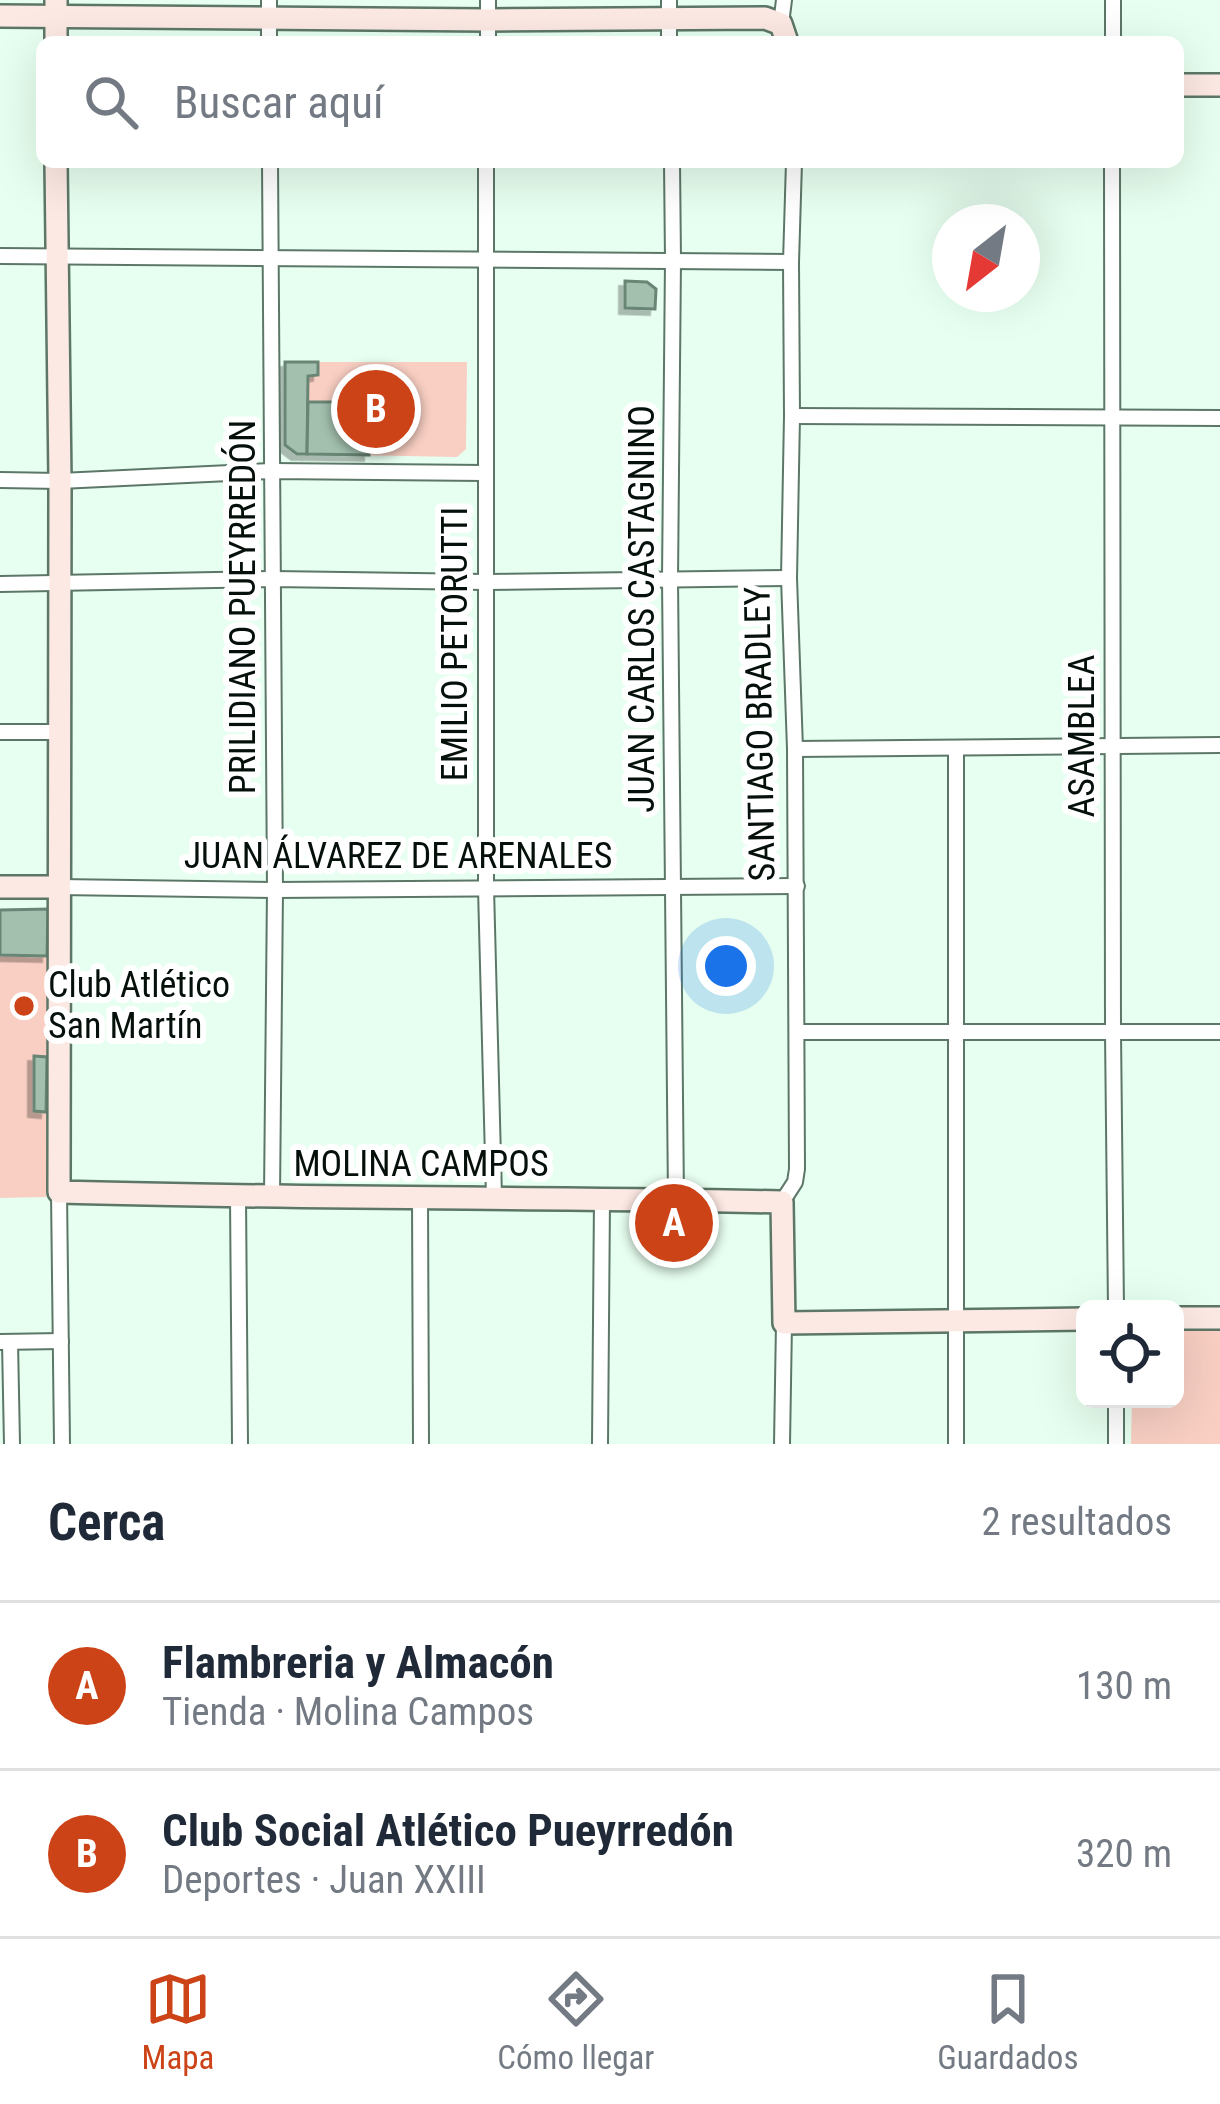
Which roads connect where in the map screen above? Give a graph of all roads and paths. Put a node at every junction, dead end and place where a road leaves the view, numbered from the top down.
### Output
1 (784, 0) edge
2 (1113, 0) edge
3 (56, 8) edge
4 (268, 9) edge
5 (669, 9) edge
6 (0, 16) edge
7 (488, 21) edge
8 (784, 33) edge
9 (1113, 36) edge
10 (1184, 85) edge
11 (1220, 85) edge
12 (56, 168) edge
13 (270, 168) edge
14 (486, 168) edge
15 (672, 168) edge
16 (794, 168) edge
17 (1112, 168) edge
18 (56, 255) junction
19 (0, 256) edge
20 (271, 256) junction
21 (484, 258) junction
22 (674, 260) junction
23 (790, 262) junction
24 (792, 416) junction
25 (1112, 418) junction
26 (1220, 418) edge
27 (271, 471) junction
28 (484, 473) junction
29 (0, 480) edge
30 (60, 481) junction
31 (789, 578) junction
32 (273, 579) junction
33 (670, 579) junction
34 (484, 581) junction
35 (58, 583) junction
36 (0, 584) edge
37 (0, 732) edge
38 (58, 732) junction
39 (1112, 745) junction
40 (1220, 746) edge
41 (956, 748) junction
42 (795, 749) junction
43 (797, 886) junction
44 (0, 887) edge
45 (58, 887) junction
46 (486, 888) junction
47 (673, 888) junction
48 (275, 890) junction
49 (797, 1032) junction
50 (956, 1032) junction
51 (1220, 1032) edge
52 (1113, 1033) junction
53 (59, 1192) junction
54 (272, 1196) junction
55 (238, 1197) junction
56 (420, 1197) junction
57 (494, 1197) junction
58 (602, 1198) junction
59 (676, 1200) junction
60 (782, 1202) junction
61 (1116, 1300) edge
62 (1184, 1318) edge
63 (1220, 1318) edge
64 (1076, 1319) edge
65 (956, 1322) junction
66 (784, 1323) junction
67 (61, 1341) junction
68 (5, 1342) edge
69 (1116, 1408) edge
70 (12, 1444) edge
71 (62, 1444) edge
72 (240, 1444) edge
73 (421, 1444) edge
74 (600, 1444) edge
75 (782, 1444) edge
76 (956, 1444) edge
77 (1116, 1444) edge

1 - 8 street
2 - 9 street
3 - 4 street
3 - 6 street
4 - 7 street
5 - 7 street
5 - 8 street
10 - 11 street
12 - 18 street
13 - 20 street, PRILIDIANO PUEYRREDÓN
14 - 21 street, EMILIO PETORUTTI
15 - 22 street, JUAN CARLOS CASTAGNINO
16 - 23 street, SANTIAGO BRADLEY
17 - 25 street, ASAMBLEA
18 - 19 street
18 - 20 street
18 - 30 street
20 - 21 street
20 - 27 street, PRILIDIANO PUEYRREDÓN
21 - 22 street
21 - 28 street, EMILIO PETORUTTI
22 - 23 street
22 - 33 street, JUAN CARLOS CASTAGNINO
23 - 24 street, SANTIAGO BRADLEY
24 - 25 street
24 - 31 street, SANTIAGO BRADLEY
25 - 26 street
25 - 39 street, ASAMBLEA
27 - 28 street
27 - 30 street
27 - 32 street, PRILIDIANO PUEYRREDÓN
28 - 34 street, EMILIO PETORUTTI
29 - 30 street
30 - 35 street
31 - 33 street
31 - 42 street, SANTIAGO BRADLEY
32 - 34 street
32 - 35 street
32 - 48 street, PRILIDIANO PUEYRREDÓN
33 - 34 street
33 - 47 street, JUAN CARLOS CASTAGNINO
34 - 46 street, EMILIO PETORUTTI
35 - 36 street
35 - 38 street
37 - 38 street
38 - 45 street
39 - 40 street
39 - 41 street
39 - 52 street, ASAMBLEA
41 - 42 street
41 - 50 street
42 - 43 street, SANTIAGO BRADLEY
43 - 47 street, JUAN ÁLVAREZ DE ARENALES
43 - 49 street, SANTIAGO BRADLEY
44 - 45 street, JUAN ÁLVAREZ DE ARENALES
45 - 48 street, JUAN ÁLVAREZ DE ARENALES
45 - 53 street
46 - 47 street, JUAN ÁLVAREZ DE ARENALES
46 - 48 street, JUAN ÁLVAREZ DE ARENALES
46 - 57 street, EMILIO PETORUTTI
47 - 59 street, JUAN CARLOS CASTAGNINO
48 - 54 street, PRILIDIANO PUEYRREDÓN
49 - 50 street
49 - 60 street, SANTIAGO BRADLEY
50 - 52 street
50 - 65 street
51 - 52 street
52 - 61 street, ASAMBLEA
53 - 55 street, MOLINA CAMPOS
53 - 67 street
54 - 55 street, MOLINA CAMPOS
54 - 56 street, MOLINA CAMPOS
55 - 72 street
56 - 57 street, MOLINA CAMPOS
56 - 73 street
57 - 58 street, MOLINA CAMPOS
58 - 59 street, MOLINA CAMPOS
58 - 74 street
59 - 60 street, MOLINA CAMPOS
60 - 66 street, SANTIAGO BRADLEY
62 - 63 street
64 - 65 street
65 - 66 street
65 - 76 street
66 - 75 street, SANTIAGO BRADLEY
67 - 68 street
67 - 71 street
68 - 70 street
69 - 77 street

